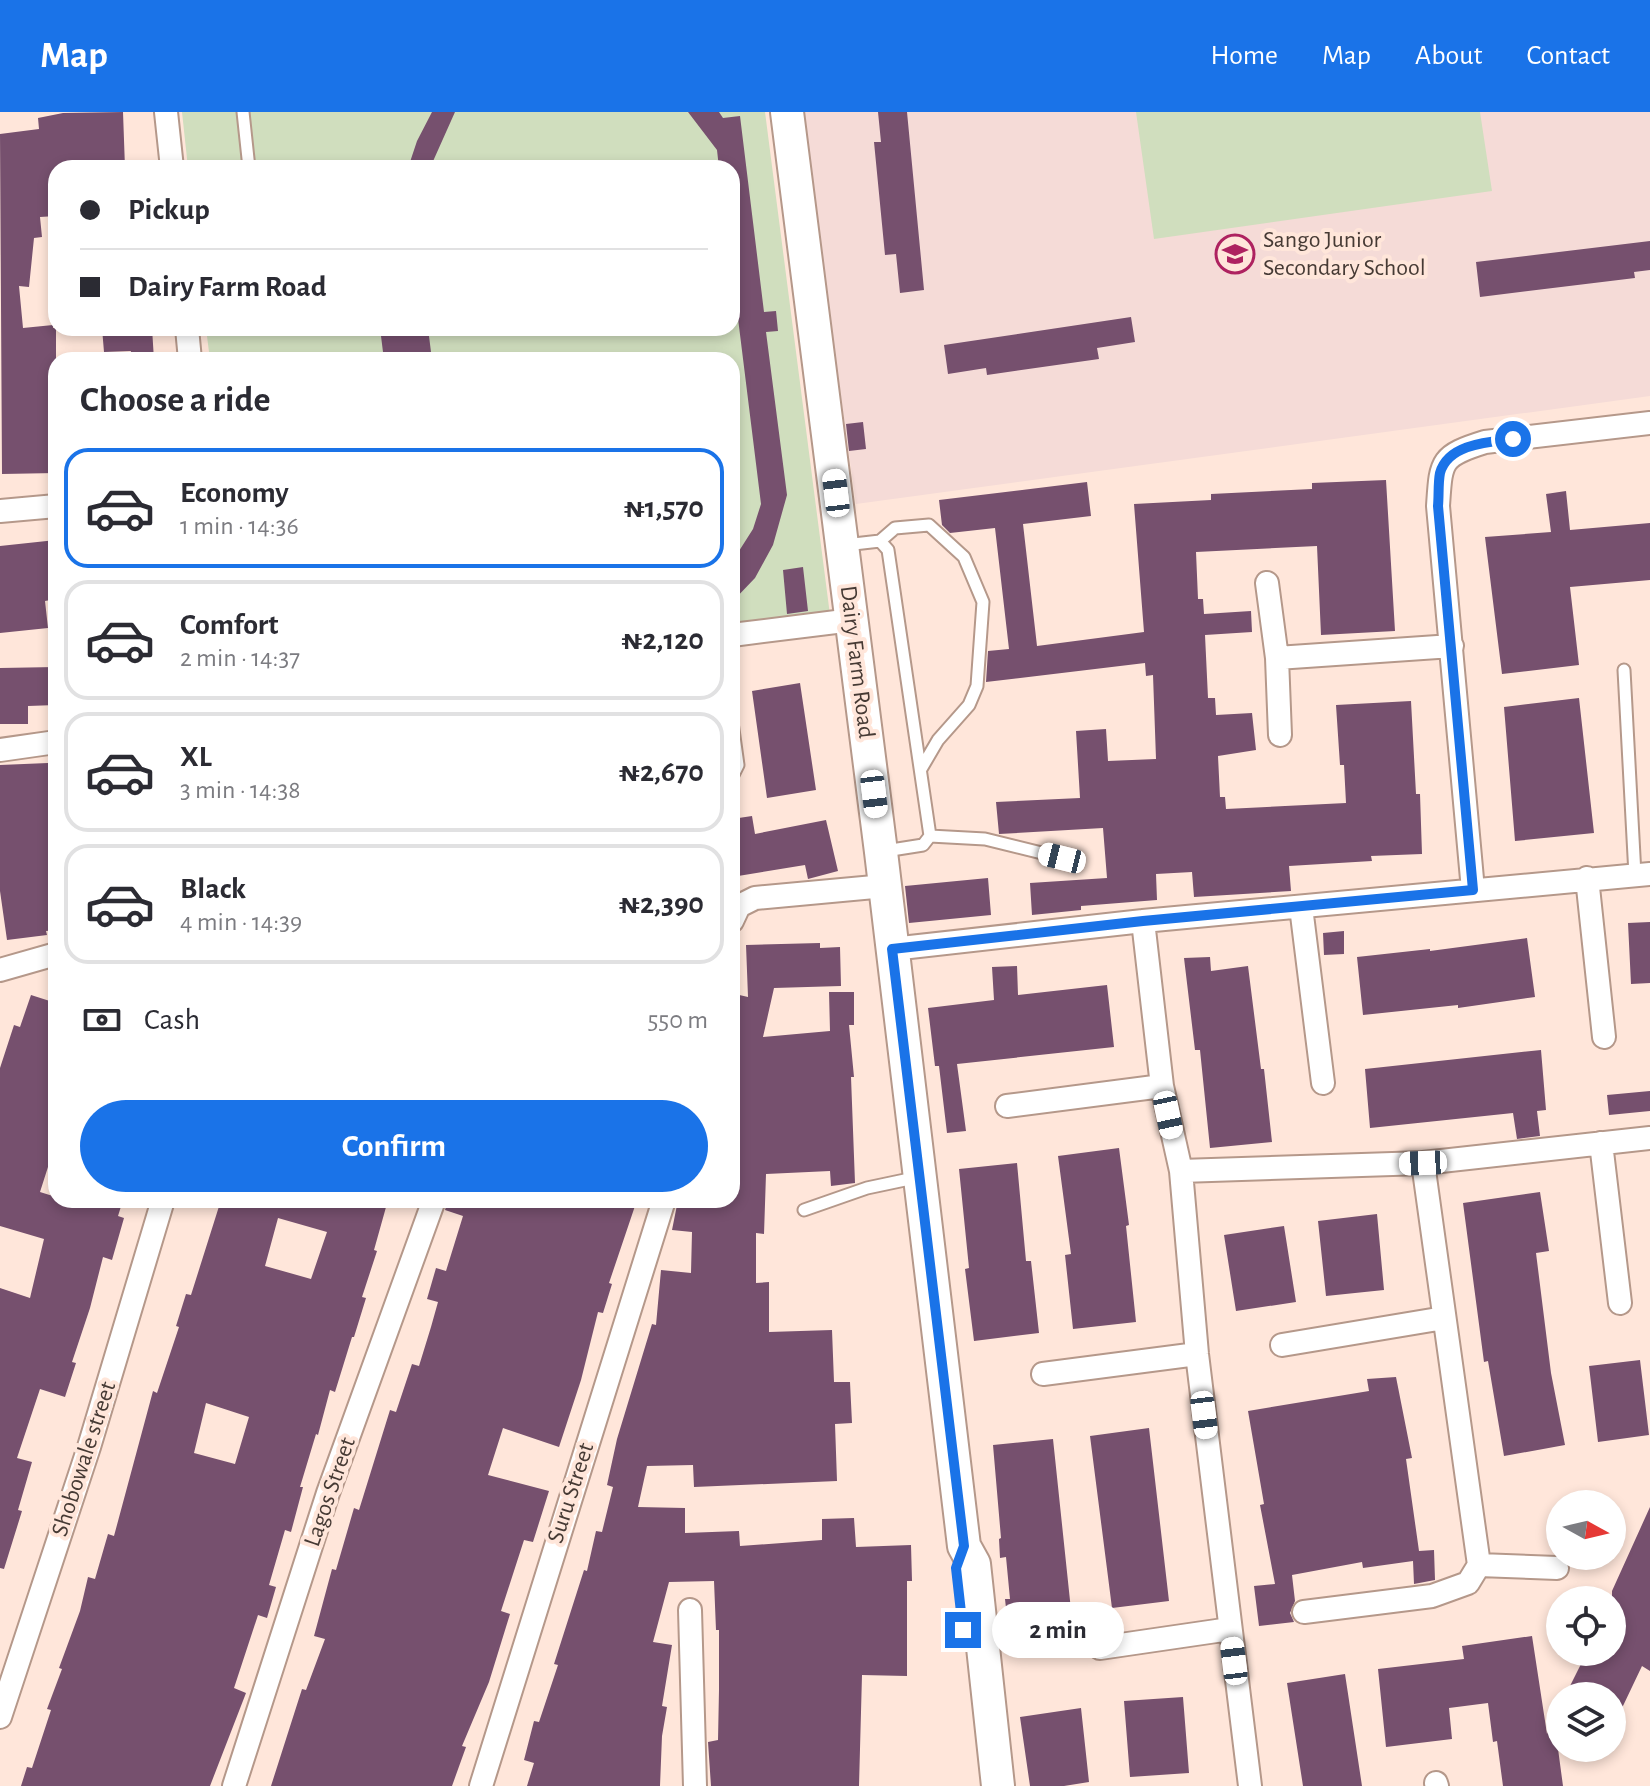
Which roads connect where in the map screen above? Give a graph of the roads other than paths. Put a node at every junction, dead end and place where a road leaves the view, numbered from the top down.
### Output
1 (166, 112) edge
2 (243, 112) edge
3 (787, 112) edge
4 (171, 160) edge
5 (248, 160) edge
6 (1650, 423) edge
7 (48, 507) edge
8 (0, 511) edge
9 (880, 541) junction
10 (842, 545) junction
11 (1267, 583) dead end
12 (852, 620) junction
13 (740, 634) edge
14 (1452, 646) junction
15 (1277, 658) junction
16 (1624, 670) dead end
17 (1280, 735) dead end
18 (48, 743) edge
19 (0, 750) edge
20 (921, 769) junction
21 (930, 836) junction
22 (881, 852) junction
23 (1062, 858) dead end
24 (1642, 874) edge
25 (1587, 878) junction
26 (885, 886) junction
27 (1473, 890) junction
28 (740, 906) edge
29 (1301, 907) junction
30 (1143, 921) junction
31 (892, 949) junction
32 (48, 956) edge
33 (0, 970) edge
34 (1604, 1037) dead end
35 (1323, 1083) dead end
36 (1162, 1086) junction
37 (1007, 1106) dead end
38 (1650, 1138) edge
39 (1601, 1143) junction
40 (1423, 1163) junction
41 (1181, 1171) junction
42 (920, 1177) junction
43 (161, 1208) edge
44 (431, 1208) edge
45 (662, 1208) edge
46 (804, 1210) dead end
47 (1620, 1303) dead end
48 (1444, 1318) junction
49 (1282, 1345) dead end
50 (1197, 1354) junction
51 (1043, 1374) dead end
52 (964, 1546) junction
53 (1479, 1565) junction
54 (1546, 1568) edge
55 (690, 1610) dead end
56 (1304, 1612) dead end
57 (1230, 1629) junction
58 (1100, 1648) dead end
59 (0, 1717) edge
60 (234, 1786) edge
61 (481, 1786) edge
62 (695, 1786) edge
63 (979, 1786) edge
64 (998, 1786) edge
65 (1250, 1786) edge

1 - 4 street
2 - 5 lane
3 - 10 main road, Dairy Farm Road
6 - 14 street
7 - 8 street
9 - 10 lane
9 - 20 lane
9 - 20 lane
10 - 12 main road, Dairy Farm Road
11 - 15 street
12 - 13 street
12 - 22 main road, Dairy Farm Road
14 - 15 street
14 - 27 street
15 - 17 street
16 - 24 lane
18 - 19 street
20 - 21 lane
21 - 22 lane
21 - 23 lane
22 - 26 main road, Dairy Farm Road
24 - 25 street
25 - 27 street
25 - 34 street
26 - 28 street
26 - 31 main road, Dairy Farm Road
27 - 29 street
29 - 30 street
29 - 35 street
30 - 31 street
30 - 36 street
31 - 42 main road, Dairy Farm Road
32 - 33 street
36 - 37 street
36 - 41 street
38 - 39 street
39 - 40 street
39 - 47 street
40 - 41 street
40 - 48 street
41 - 50 street
42 - 46 lane
42 - 52 main road, Dairy Farm Road
43 - 59 street, Shobowale street
44 - 60 street, Lagos Street
45 - 61 street, Suru Street
48 - 49 street
48 - 53 street
50 - 51 street
50 - 57 street
52 - 63 main road, Dairy Farm Road
52 - 64 main road, Dairy Farm Road
53 - 54 street
53 - 56 street
55 - 62 street
57 - 58 street
57 - 65 street

